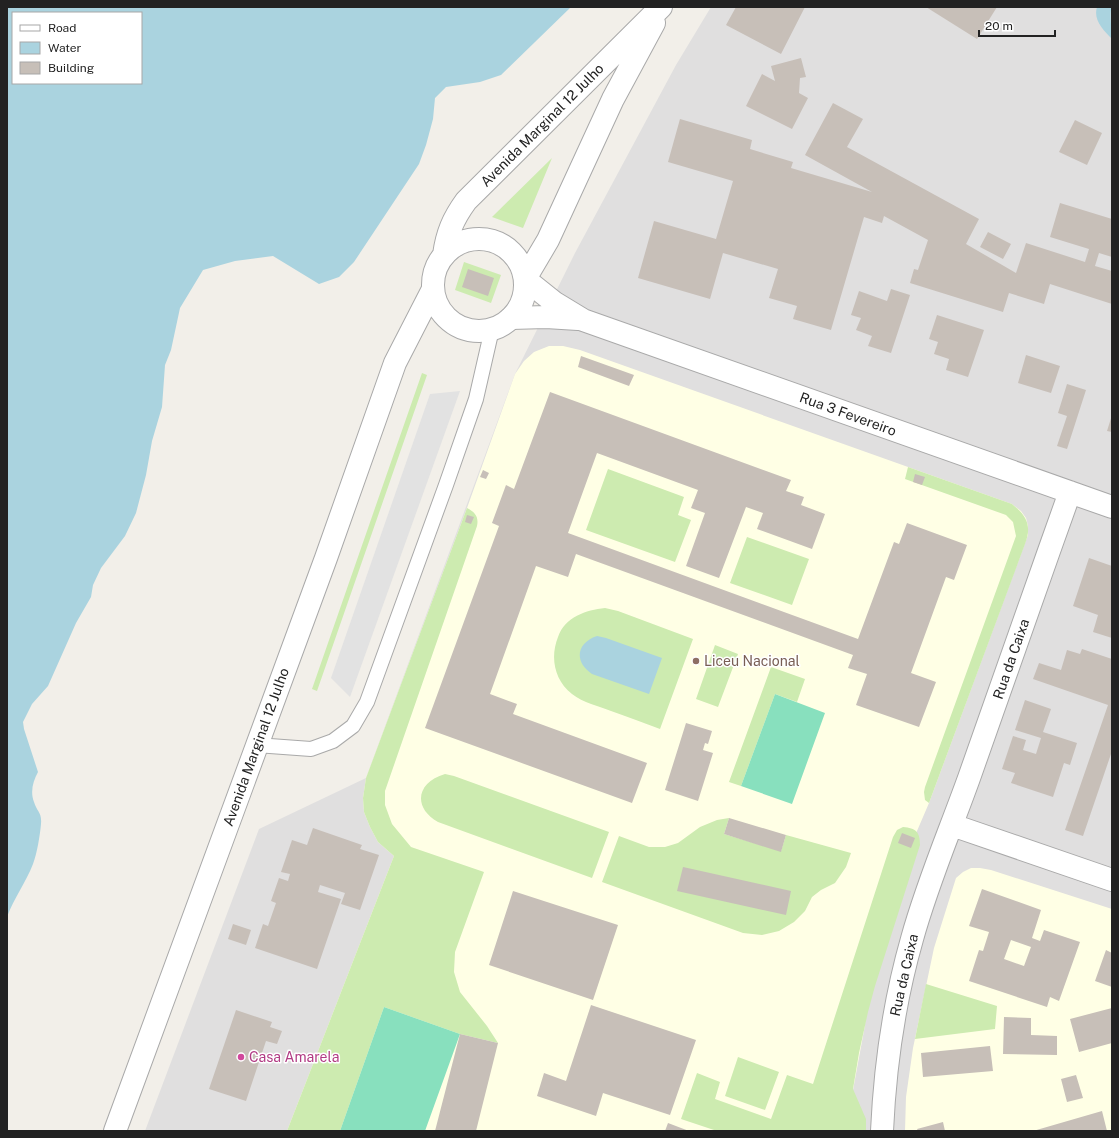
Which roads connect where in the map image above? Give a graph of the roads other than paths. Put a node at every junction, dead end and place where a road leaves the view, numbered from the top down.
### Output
1 (662, 7) edge
2 (444, 255) junction
3 (525, 279) junction
4 (432, 289) junction
5 (511, 318) junction
6 (583, 320) junction
7 (492, 329) junction
8 (1070, 492) junction
9 (1112, 507) edge
10 (256, 745) junction
11 (952, 825) junction
12 (1112, 880) edge
13 (115, 1131) edge
14 (882, 1131) edge

1 - 2 street, Avenida Marginal 12 Julho
1 - 3 street
2 - 3 street
2 - 4 street
3 - 5 street
3 - 6 street
4 - 7 street
4 - 10 street, Avenida Marginal 12 Julho
5 - 6 street
5 - 7 street
6 - 8 street, Rua 3 Fevereiro
7 - 10 lane
8 - 9 street, Rua 3 Fevereiro
8 - 11 street, Rua da Caixa
10 - 13 street, Avenida Marginal 12 Julho
11 - 12 street
11 - 14 street, Rua da Caixa

